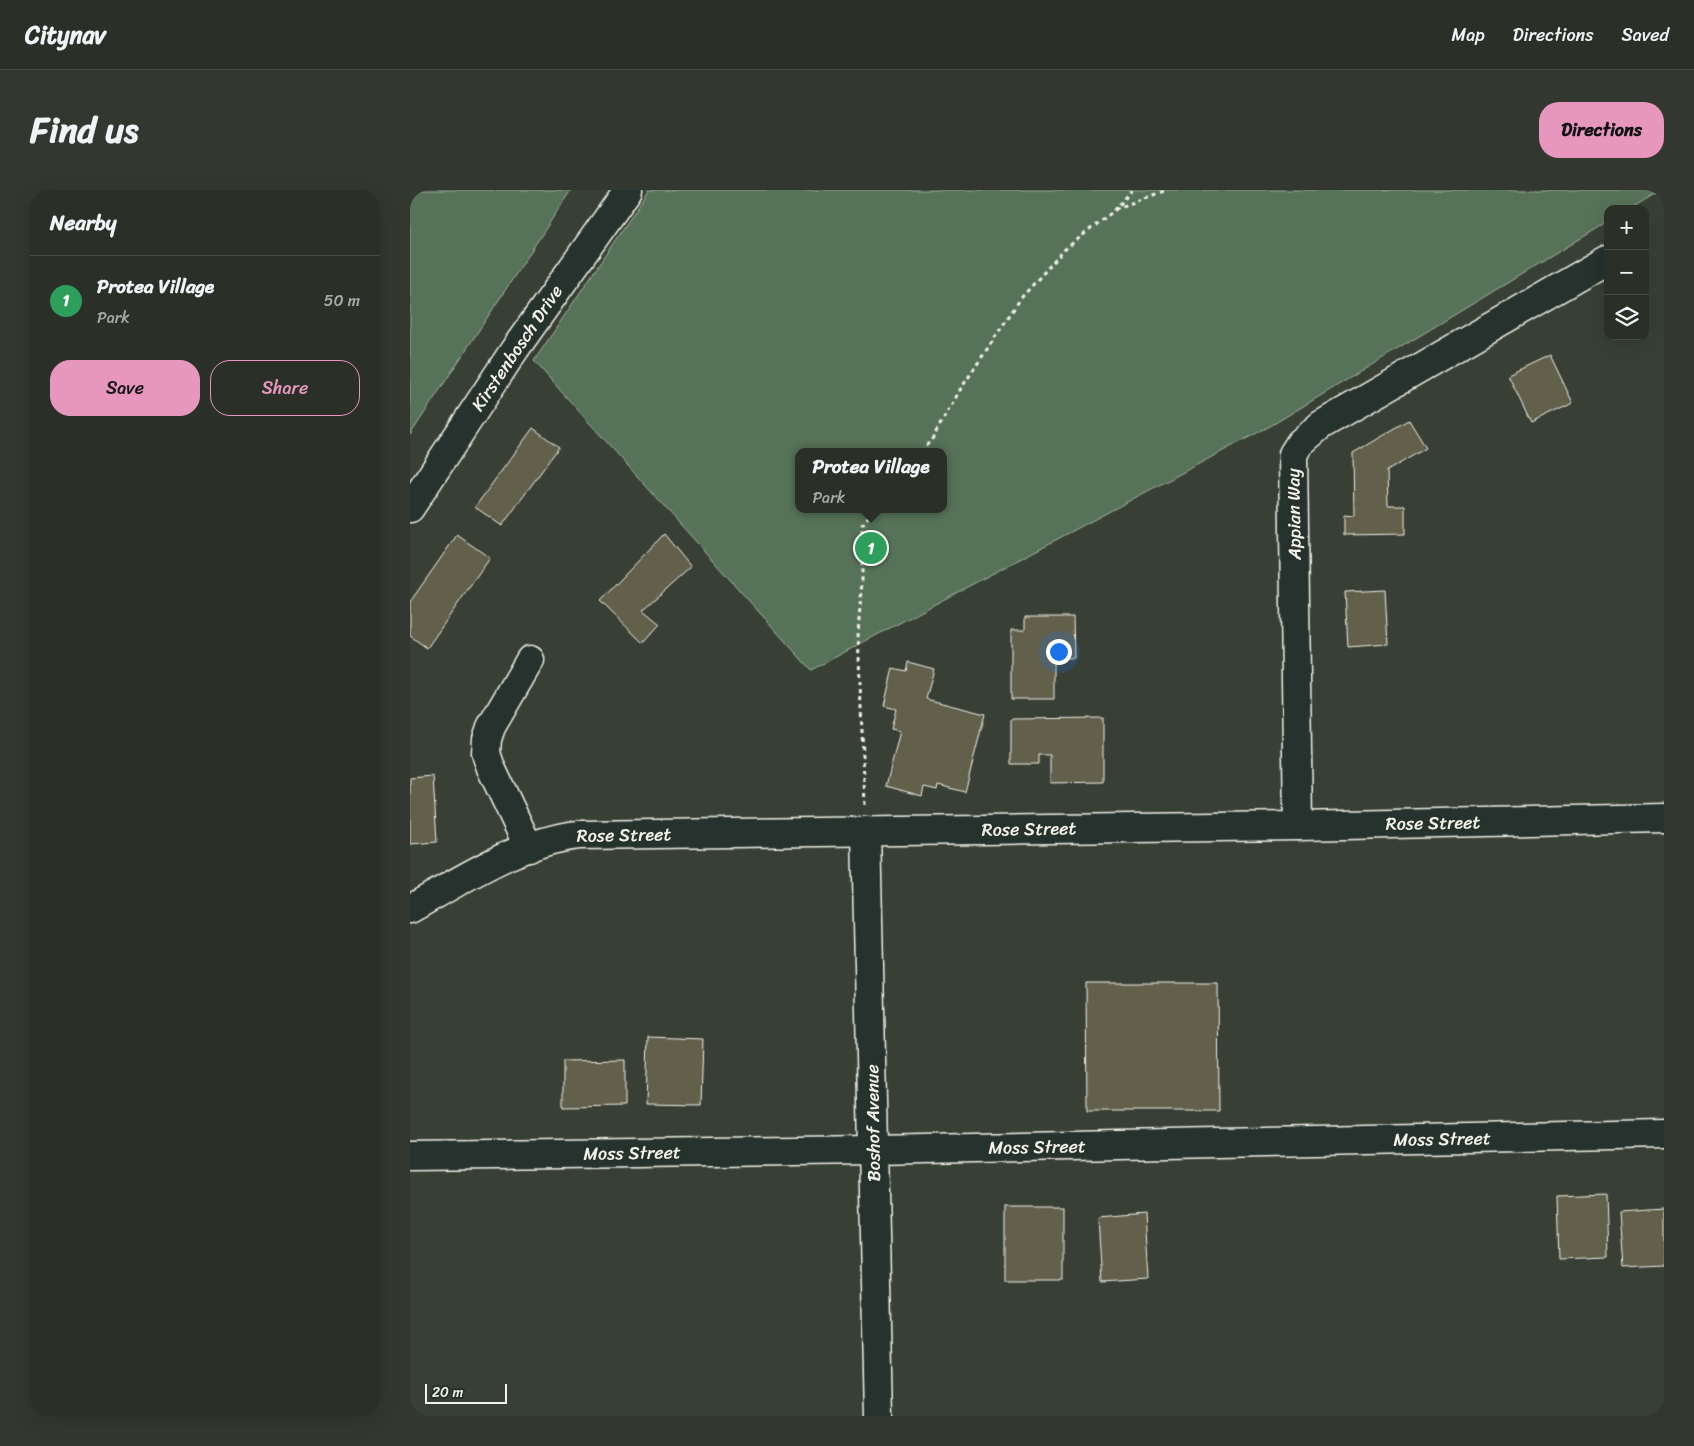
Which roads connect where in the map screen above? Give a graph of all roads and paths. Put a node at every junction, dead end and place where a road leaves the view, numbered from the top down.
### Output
1 (628, 190) edge
2 (1132, 190) edge
3 (1167, 190) edge
4 (1115, 210) junction
5 (1604, 262) edge
6 (924, 448) edge
7 (410, 508) edge
8 (871, 513) edge
9 (530, 660) dead end
10 (1664, 818) edge
11 (1298, 826) junction
12 (866, 831) junction
13 (529, 848) junction
14 (410, 909) edge
15 (1664, 1134) edge
16 (873, 1150) junction
17 (410, 1156) edge
18 (879, 1416) edge

1 - 7 street, Kirstenbosch Drive
2 - 4 path
3 - 4 path
4 - 6 path
5 - 11 street, Appian Way
8 - 12 path
9 - 13 street
10 - 11 street, Rose Street
11 - 12 street, Rose Street
12 - 13 street, Rose Street
12 - 16 street, Boshof Avenue
13 - 14 street, Rose Street
15 - 16 street, Moss Street
16 - 17 street, Moss Street
16 - 18 street, Boshof Avenue

